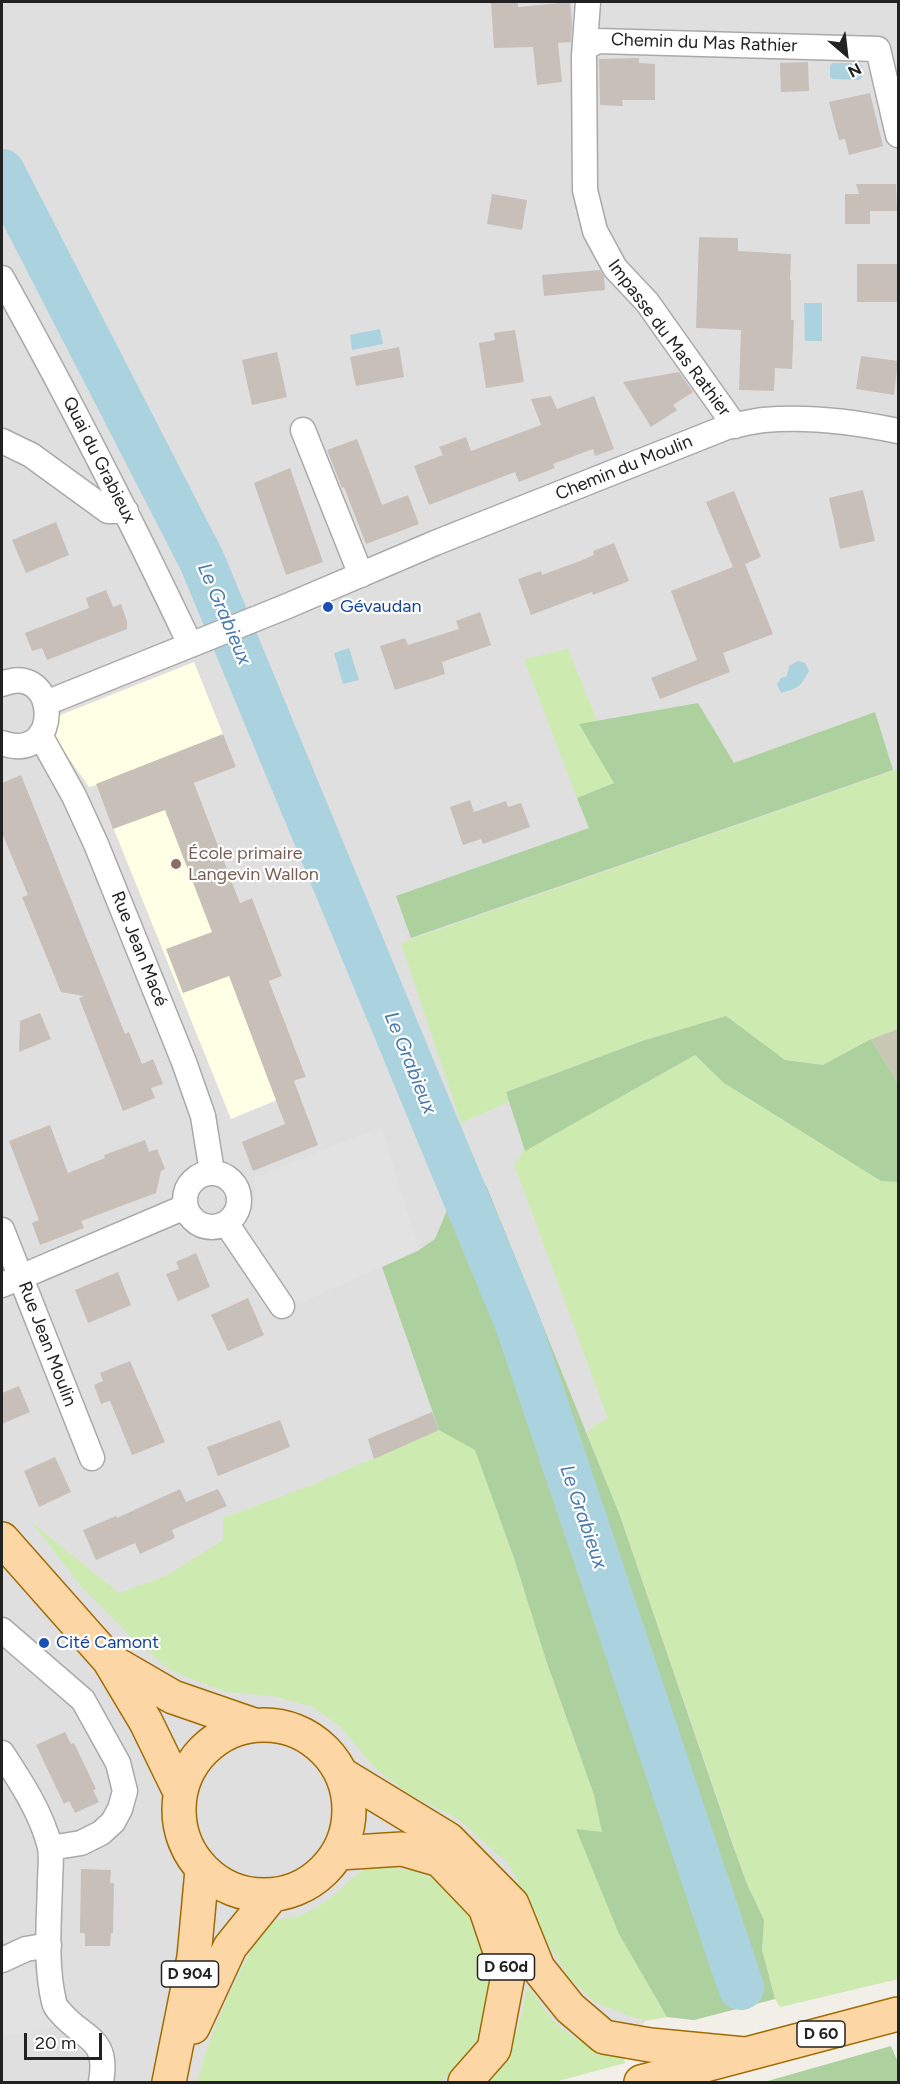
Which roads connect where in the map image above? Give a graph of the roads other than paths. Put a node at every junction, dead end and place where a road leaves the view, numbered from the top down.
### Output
1 (588, 2) edge
2 (586, 47) junction
3 (898, 135) edge
4 (2, 278) edge
5 (735, 426) junction
6 (303, 429) dead end
7 (898, 431) edge
8 (2, 441) edge
9 (126, 511) junction
10 (361, 575) junction
11 (197, 642) junction
12 (2, 684) edge
13 (46, 703) junction
14 (40, 735) junction
15 (2, 743) edge
16 (212, 1172) junction
17 (185, 1207) junction
18 (226, 1223) junction
19 (2, 1230) edge
20 (11, 1281) edge
21 (282, 1306) dead end
22 (92, 1458) dead end
23 (2, 1539) edge
24 (2, 1630) edge
25 (109, 1660) junction
26 (254, 1725) junction
27 (2, 1753) edge
28 (342, 1775) junction
29 (180, 1792) junction
30 (50, 1848) junction
31 (339, 1853) junction
32 (202, 1870) junction
33 (272, 1896) junction
34 (49, 1945) junction
35 (2, 1960) edge
36 (898, 2014) edge
37 (744, 2054) junction
38 (169, 2080) edge
39 (101, 2082) edge
40 (465, 2082) edge
41 (641, 2082) edge

1 - 2 street, Impasse du Mas Rathier
2 - 3 street, Chemin du Mas Rathier
2 - 5 street, Impasse du Mas Rathier
4 - 9 street, Quai du Grabieux
5 - 7 street, Chemin du Moulin
5 - 10 street, Chemin du Moulin
6 - 10 street
8 - 9 street
9 - 11 street, Quai du Grabieux
10 - 11 street, Chemin du Moulin
11 - 13 street, Chemin du Moulin
12 - 13 street
13 - 14 street
14 - 15 street
14 - 16 street, Rue Jean Macé
16 - 17 street
16 - 18 street
17 - 18 street
17 - 20 street
18 - 21 street
19 - 20 street, Rue Jean Moulin
20 - 22 street, Rue Jean Moulin
23 - 25 main road
24 - 30 street
25 - 26 main road
25 - 29 main road
26 - 28 main road
26 - 29 main road
27 - 30 street
28 - 31 main road
28 - 37 main road
29 - 32 main road
30 - 34 street
31 - 33 main road
31 - 40 main road, D 60d
32 - 33 main road
32 - 38 main road, D 904
33 - 38 main road, D 904
34 - 35 street
34 - 39 street
36 - 37 main road, D 60
37 - 41 main road, D 60

